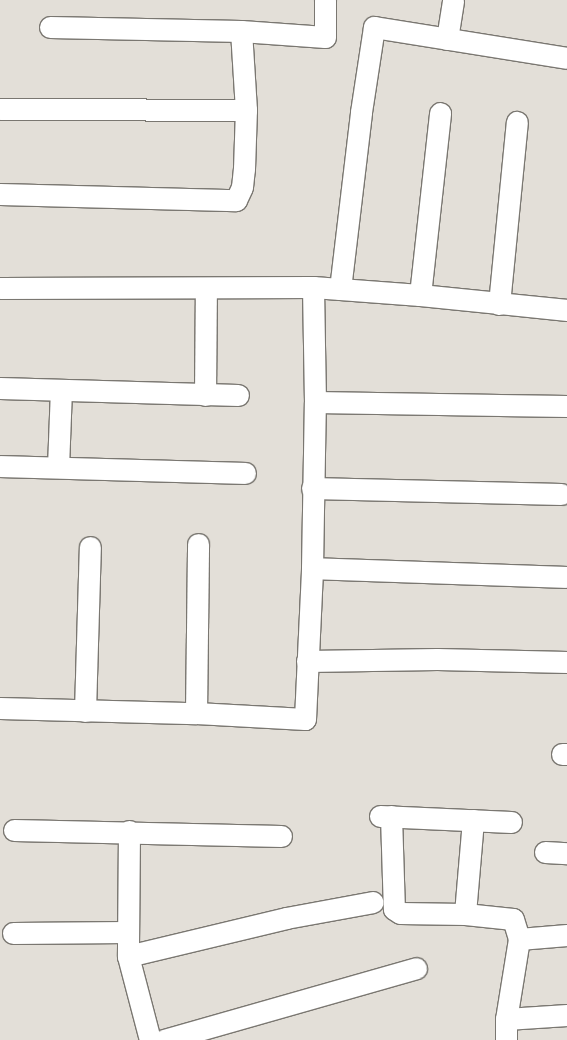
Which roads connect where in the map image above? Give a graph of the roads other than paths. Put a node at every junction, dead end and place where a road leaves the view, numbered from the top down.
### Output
1 (325, 0) edge
2 (453, 0) edge
3 (50, 27) dead end
4 (241, 31) junction
5 (447, 39) junction
6 (567, 58) edge
7 (0, 109) edge
8 (246, 110) junction
9 (440, 113) dead end
10 (517, 122) dead end
11 (0, 194) edge
12 (313, 287) junction
13 (0, 288) edge
14 (206, 288) junction
15 (340, 289) junction
16 (420, 295) junction
17 (499, 304) junction
18 (567, 310) edge
19 (0, 388) edge
20 (61, 390) junction
21 (206, 395) junction
22 (238, 395) dead end
23 (315, 402) junction
24 (567, 406) edge
25 (0, 466) edge
26 (58, 467) junction
27 (244, 473) dead end
28 (312, 488) junction
29 (561, 494) dead end
30 (198, 544) dead end
31 (90, 547) dead end
32 (312, 568) junction
33 (566, 577) edge
34 (307, 661) junction
35 (567, 662) edge
36 (0, 708) edge
37 (85, 711) junction
38 (196, 713) junction
39 (473, 820) junction
40 (511, 822) dead end
41 (14, 830) dead end
42 (130, 831) junction
43 (282, 836) dead end
44 (546, 852) dead end
45 (567, 853) edge
46 (373, 902) dead end
47 (465, 914) junction
48 (127, 932) junction
49 (13, 933) dead end
50 (567, 935) edge
51 (519, 939) junction
52 (128, 956) junction
53 (416, 968) dead end
54 (567, 1015) edge
55 (506, 1030) edge
56 (150, 1040) edge
57 (164, 1040) edge

1 - 4 street
2 - 5 street
3 - 4 street
4 - 8 street
5 - 6 street
5 - 15 street
7 - 8 street
8 - 11 street
9 - 16 street
10 - 17 street
12 - 14 street
12 - 15 street
12 - 23 street
13 - 14 street
14 - 21 street
15 - 16 street
16 - 17 street
17 - 18 street
19 - 20 street
20 - 21 street
20 - 26 street
21 - 22 street
23 - 24 street
23 - 28 street
25 - 26 street
26 - 27 street
28 - 29 street
28 - 32 street
30 - 38 street
31 - 37 street
32 - 33 street
32 - 34 street
34 - 35 street
34 - 38 street
36 - 37 street
37 - 38 street
39 - 40 street
39 - 47 street
39 - 47 street
41 - 42 street
42 - 43 street
42 - 48 street
44 - 45 street
46 - 52 street
47 - 51 street
48 - 49 street
48 - 52 street
50 - 51 street
51 - 55 street
52 - 56 street
53 - 57 street
54 - 55 street

